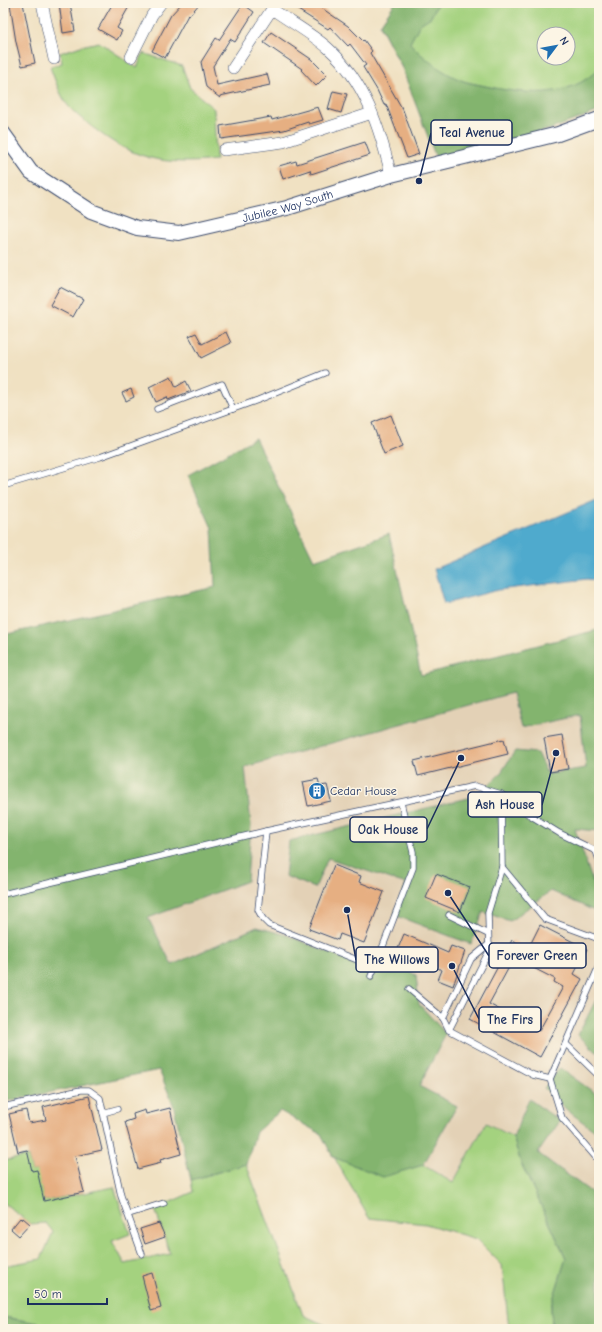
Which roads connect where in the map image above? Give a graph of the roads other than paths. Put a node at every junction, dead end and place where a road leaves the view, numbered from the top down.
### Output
1 (42, 3) edge
2 (161, 3) edge
3 (131, 57) dead end
4 (54, 59) dead end
5 (233, 68) dead end
6 (372, 113) junction
7 (599, 120) edge
8 (3, 133) edge
9 (224, 150) dead end
10 (391, 175) junction
11 (325, 373) dead end
12 (157, 409) dead end
13 (233, 409) junction
14 (3, 486) edge
15 (500, 794) junction
16 (401, 803) junction
17 (266, 831) junction
18 (598, 851) edge
19 (599, 860) edge
20 (502, 867) junction
21 (3, 894) edge
22 (449, 915) dead end
23 (488, 934) junction
24 (599, 939) edge
25 (489, 944) junction
26 (599, 966) edge
27 (375, 967) junction
28 (371, 976) dead end
29 (409, 989) dead end
30 (443, 1018) junction
31 (449, 1030) junction
32 (566, 1044) junction
33 (599, 1076) edge
34 (550, 1079) junction
35 (3, 1107) edge
36 (117, 1109) dead end
37 (103, 1113) junction
38 (599, 1161) edge
39 (164, 1203) dead end
40 (128, 1214) junction
41 (142, 1254) dead end

1 - 4 street
2 - 3 street
5 - 6 street
6 - 9 street
6 - 10 street
7 - 10 street, Jubilee Way South
8 - 10 street, Jubilee Way South
11 - 13 lane
12 - 13 lane
13 - 14 lane
15 - 16 lane
15 - 18 lane
15 - 20 lane
16 - 17 lane
16 - 27 lane
17 - 21 lane
17 - 27 lane
18 - 19 lane
20 - 23 lane
20 - 24 lane
22 - 23 lane
23 - 25 lane
25 - 30 lane
25 - 31 lane
26 - 32 lane
27 - 28 lane
29 - 30 lane
30 - 31 lane
31 - 34 lane
32 - 33 lane
32 - 34 lane
34 - 38 lane
35 - 37 lane
36 - 37 lane
37 - 40 lane
39 - 40 lane
40 - 41 lane

